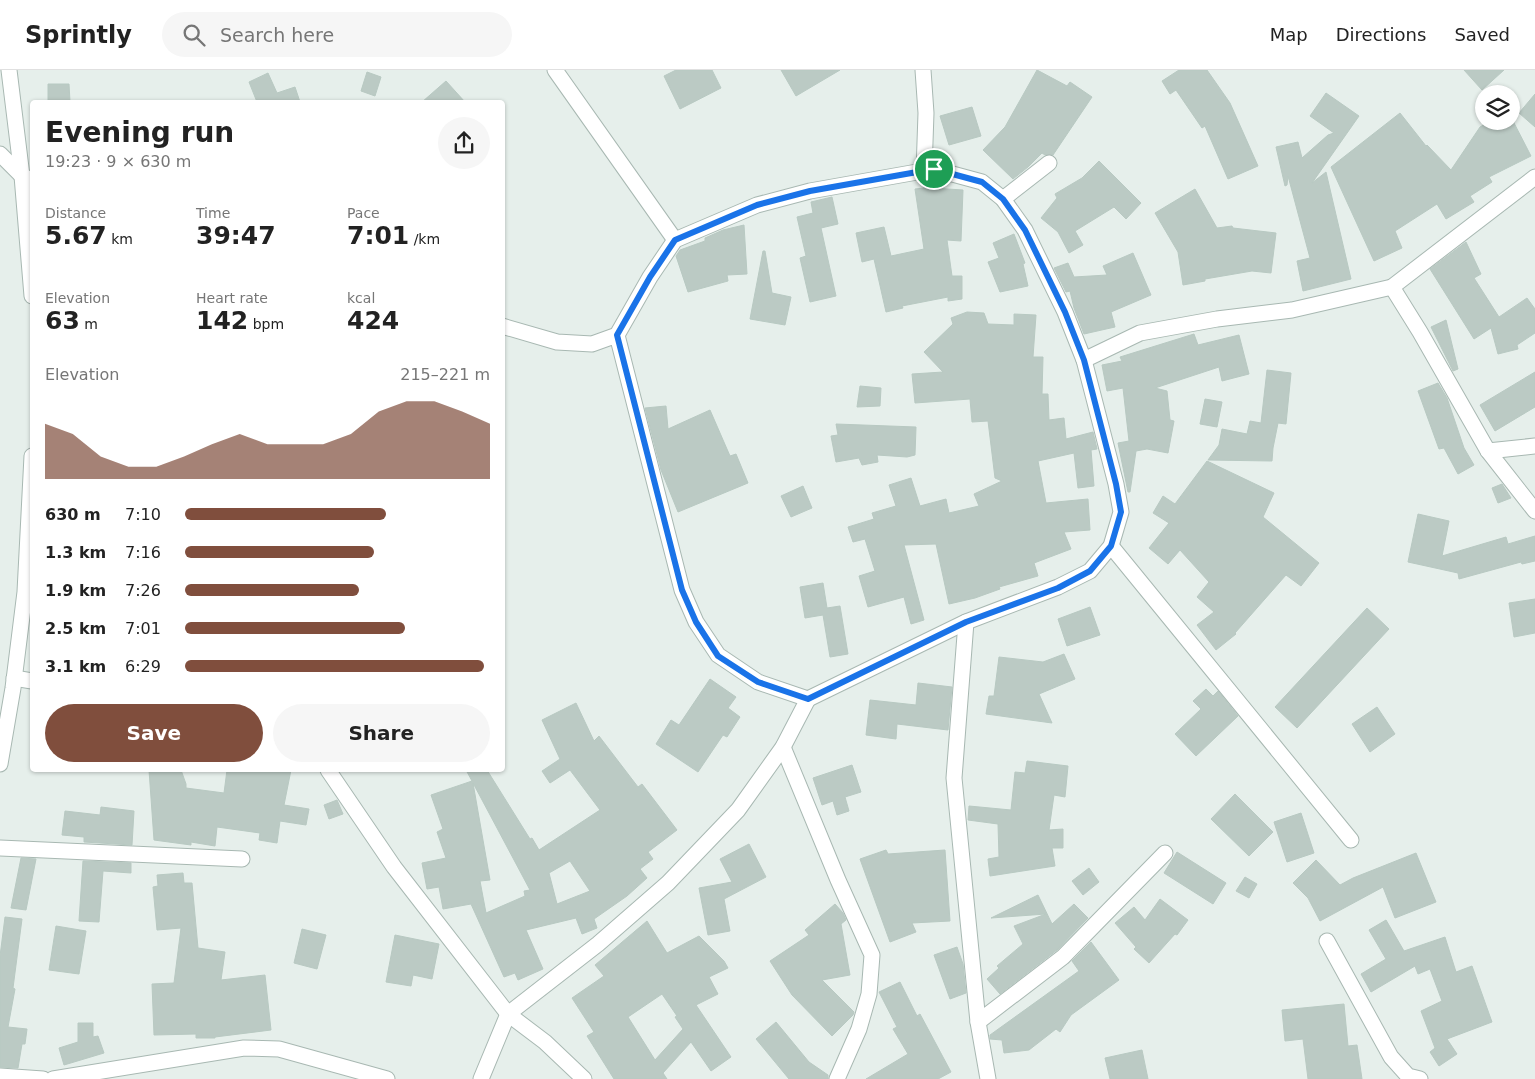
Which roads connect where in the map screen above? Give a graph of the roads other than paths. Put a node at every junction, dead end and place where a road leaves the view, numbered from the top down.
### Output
1 (9, 70) edge
2 (555, 70) edge
3 (923, 70) edge
4 (0, 154) edge
5 (1049, 163) dead end
6 (924, 171) junction
7 (1535, 177) edge
8 (27, 178) edge
9 (1003, 199) junction
10 (675, 240) junction
11 (30, 249) edge
12 (1392, 287) junction
13 (505, 327) edge
14 (617, 335) junction
15 (1084, 360) junction
16 (1535, 446) edge
17 (1488, 451) junction
18 (30, 495) edge
19 (1535, 511) edge
20 (1111, 546) junction
21 (966, 622) junction
22 (14, 678) junction
23 (30, 681) edge
24 (808, 699) junction
25 (783, 747) junction
26 (0, 764) edge
27 (329, 772) edge
28 (1351, 840) dead end
29 (0, 848) edge
30 (1165, 853) dead end
31 (242, 859) dead end
32 (1327, 941) dead end
33 (508, 1014) junction
34 (978, 1022) junction
35 (0, 1076) edge
36 (43, 1079) edge
37 (52, 1079) edge
38 (387, 1079) edge
39 (481, 1079) edge
40 (584, 1079) edge
41 (837, 1079) edge
42 (988, 1079) edge
43 (1420, 1079) edge

1 - 8 street
2 - 10 street
3 - 6 street
4 - 8 street
5 - 9 street
6 - 9 street
6 - 10 street
7 - 12 street
8 - 11 street
9 - 15 street
10 - 14 street
12 - 15 street
12 - 17 street
13 - 14 street
14 - 24 street
15 - 20 street
16 - 17 street
17 - 19 street
18 - 22 street
20 - 21 street
20 - 28 street
21 - 24 street
21 - 34 street
22 - 23 street
22 - 26 street
24 - 25 street
25 - 33 street
25 - 41 street
27 - 33 street
29 - 31 street
30 - 34 street
32 - 43 street
33 - 39 street
33 - 40 street
34 - 42 street
35 - 36 street
37 - 38 street

